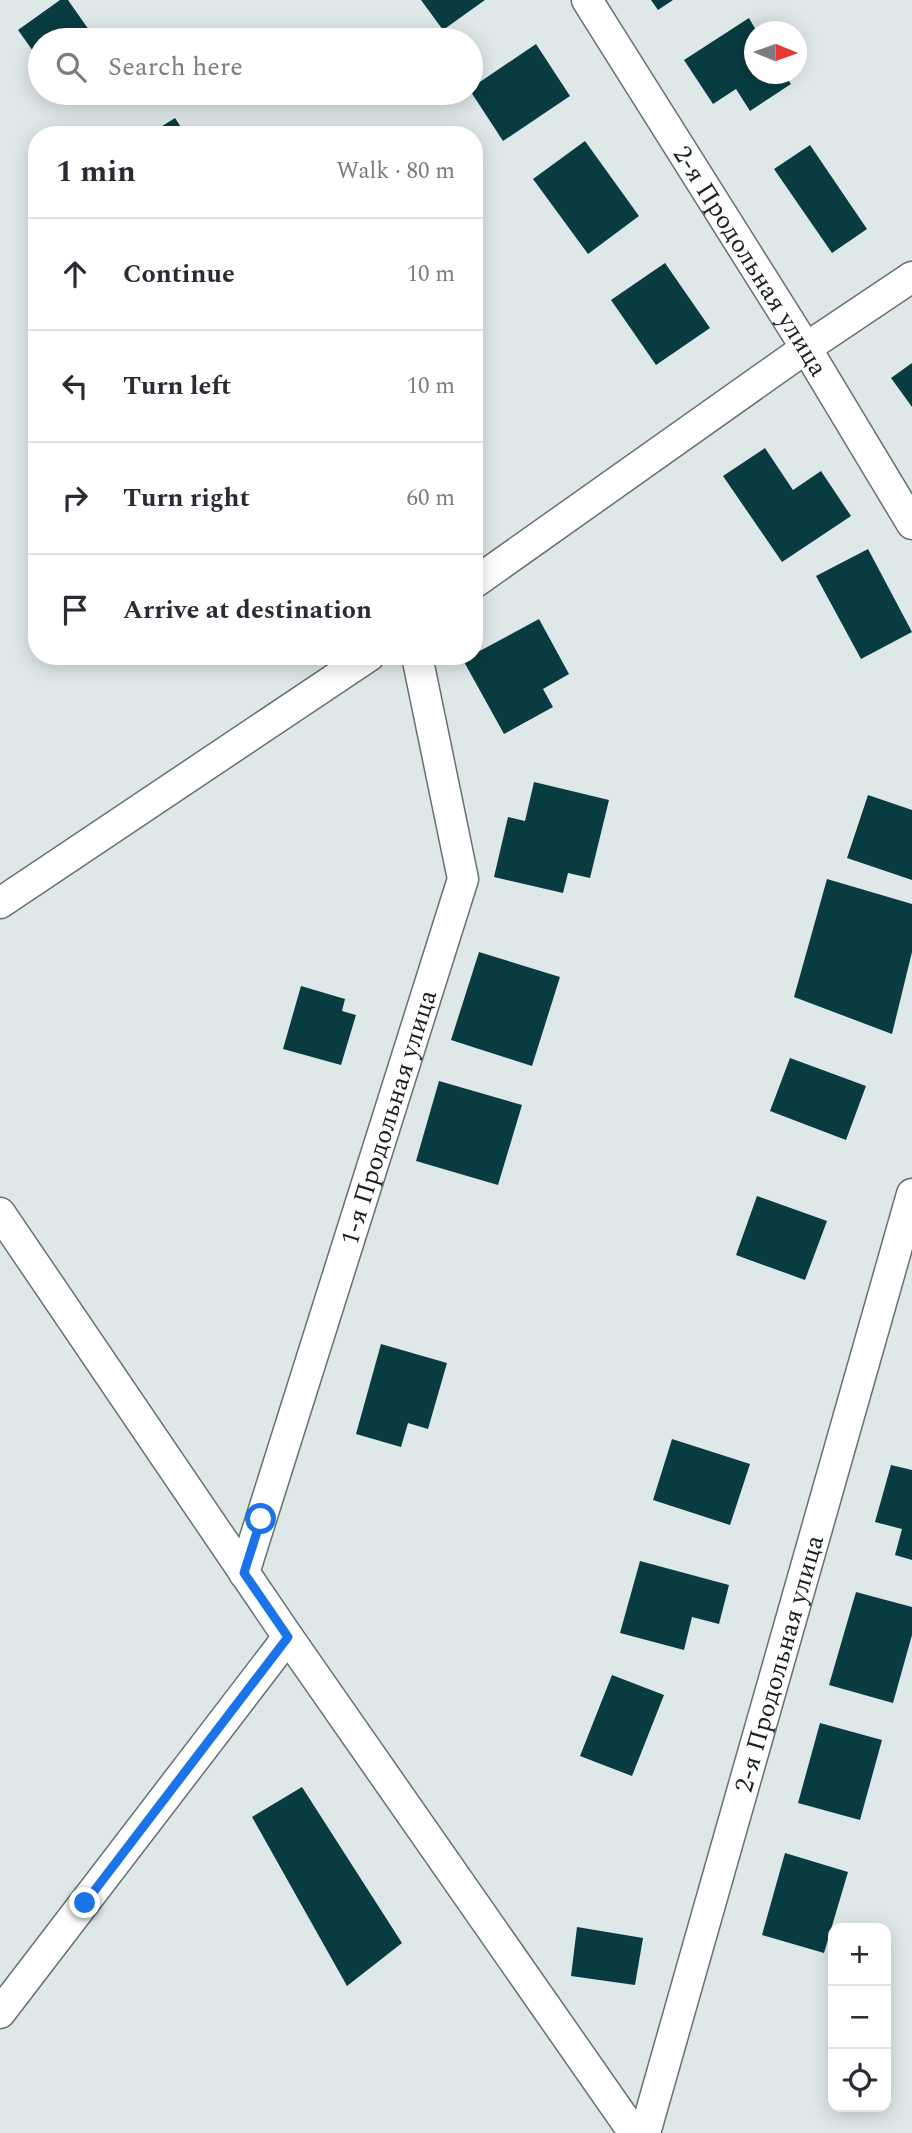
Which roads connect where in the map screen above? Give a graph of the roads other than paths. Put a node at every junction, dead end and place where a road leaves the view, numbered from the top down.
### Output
1 (587, 0) edge
2 (912, 277) edge
3 (806, 348) junction
4 (912, 524) edge
5 (483, 577) edge
6 (349, 665) edge
7 (419, 665) edge
8 (0, 903) edge
9 (912, 1194) edge
10 (0, 1213) edge
11 (244, 1573) junction
12 (288, 1637) junction
13 (0, 2013) edge
14 (634, 2133) edge
15 (645, 2133) edge

1 - 3 street, 2-я Продольная улица
2 - 3 street
3 - 4 street, 2-я Продольная улица
3 - 5 street
6 - 8 street
7 - 11 street, 1-я Продольная улица
9 - 15 street, 2-я Продольная улица
10 - 11 street
11 - 12 street
12 - 13 street
12 - 14 street

